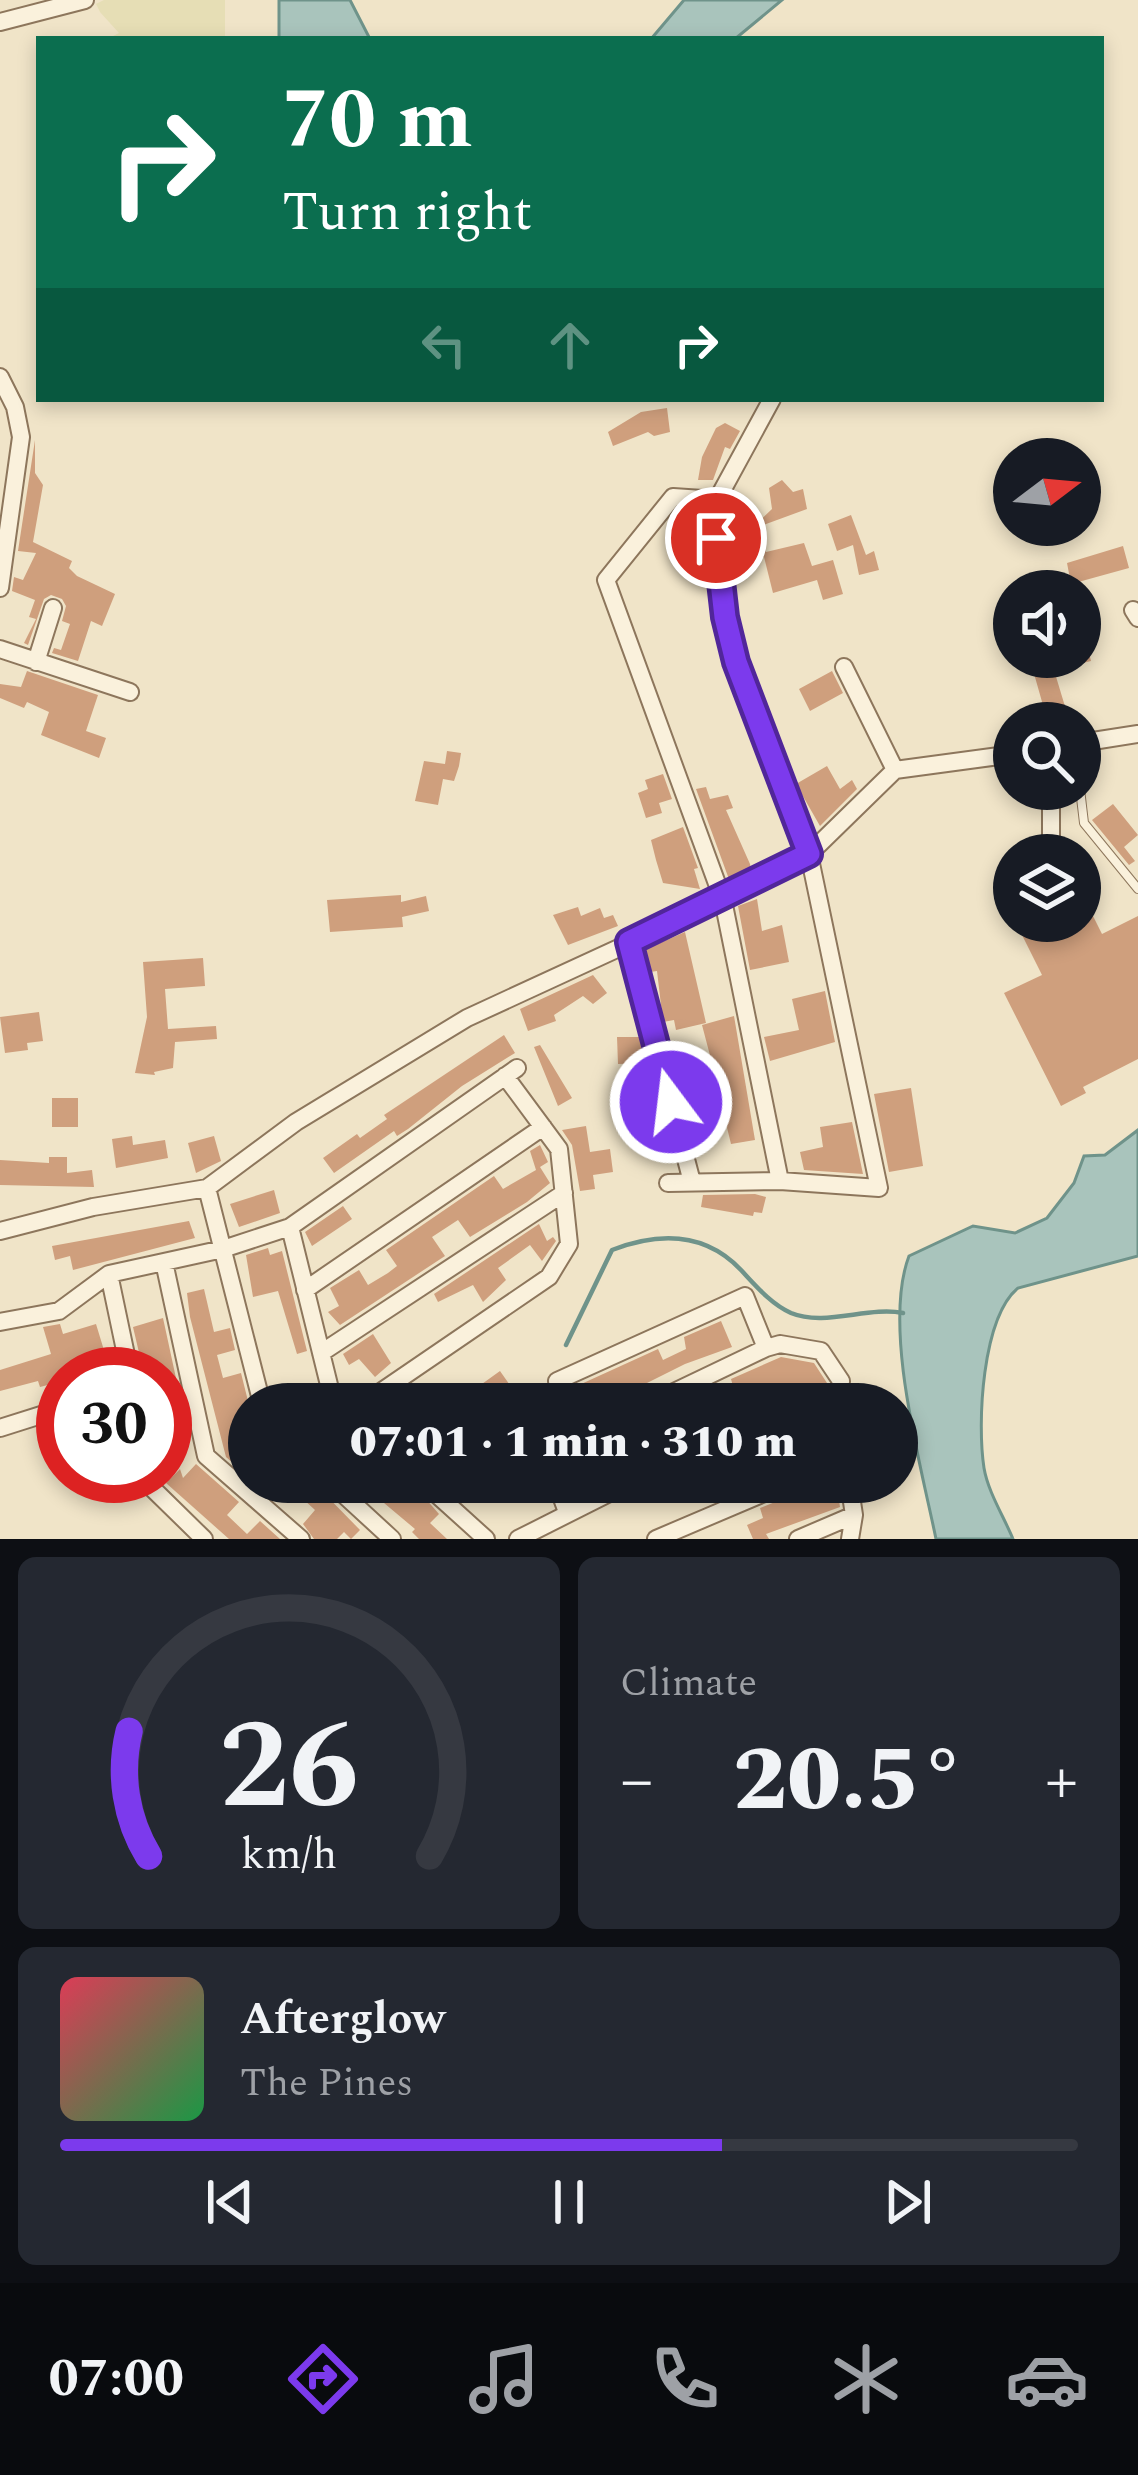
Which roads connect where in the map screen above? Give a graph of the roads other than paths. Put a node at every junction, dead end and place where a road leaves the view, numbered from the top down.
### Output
1 (85, 0) edge
2 (0, 22) edge
3 (0, 376) edge
4 (770, 402) edge
5 (717, 500) junction
6 (0, 588) edge
7 (53, 608) dead end
8 (0, 649) edge
9 (36, 662) junction
10 (844, 668) dead end
11 (130, 692) dead end
12 (1138, 734) edge
13 (1101, 740) edge
14 (993, 757) edge
15 (895, 770) junction
16 (1083, 810) edge
17 (809, 854) junction
18 (1138, 889) edge
19 (723, 900) junction
20 (629, 942) junction
21 (543, 1127) junction
22 (780, 1180) junction
23 (692, 1182) junction
24 (668, 1183) dead end
25 (207, 1188) junction
26 (564, 1193) junction
27 (290, 1227) junction
28 (0, 1231) edge
29 (223, 1250) junction
30 (164, 1262) junction
31 (109, 1274) junction
32 (305, 1290) junction
33 (0, 1322) edge
34 (124, 1347) edge
35 (766, 1348) junction
36 (321, 1353) junction
37 (257, 1383) edge
38 (328, 1383) edge
39 (394, 1383) edge
40 (558, 1383) edge
41 (693, 1383) edge
42 (841, 1383) edge
43 (36, 1417) edge
44 (0, 1428) edge
45 (167, 1503) edge
46 (353, 1503) edge
47 (443, 1503) edge
48 (564, 1503) edge
49 (586, 1503) edge
50 (741, 1503) edge
51 (852, 1503) edge
52 (567, 1512) junction
53 (854, 1515) junction
54 (475, 1536) edge
55 (204, 1539) edge
56 (302, 1539) edge
57 (392, 1539) edge
58 (518, 1539) edge
59 (656, 1539) edge
60 (798, 1539) edge
61 (850, 1539) edge

1 - 2 street
3 - 6 street
4 - 5 street
5 - 17 street
5 - 19 street
7 - 9 street
8 - 9 street
9 - 11 street
10 - 15 street
12 - 13 street
14 - 15 street
15 - 17 street
16 - 18 lane
17 - 19 street
17 - 22 street
19 - 20 street
19 - 22 street
20 - 23 street
20 - 25 street
21 - 26 street
21 - 27 street
21 - 32 street
22 - 23 street
23 - 24 street
25 - 28 street
25 - 29 street
26 - 36 street
26 - 39 street
27 - 29 street
27 - 32 street
29 - 30 street
29 - 37 street
30 - 31 street
30 - 56 street
31 - 33 street
31 - 34 street
32 - 36 street
35 - 40 street
35 - 41 street
35 - 42 street
36 - 38 street
43 - 44 street
45 - 55 street
46 - 57 street
47 - 54 street
48 - 52 street
49 - 52 street
50 - 59 street
51 - 53 street
52 - 58 street
53 - 60 street
53 - 61 street

